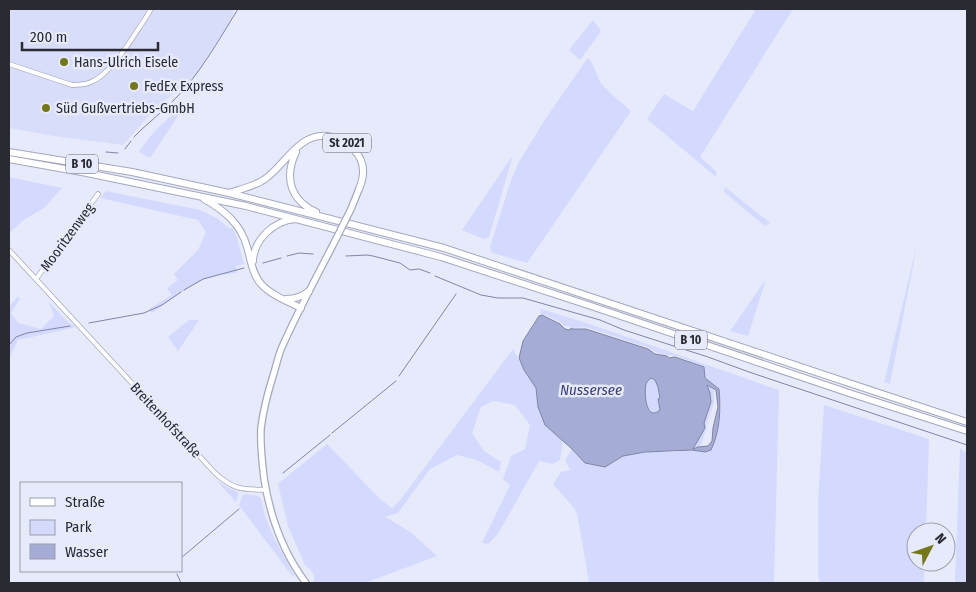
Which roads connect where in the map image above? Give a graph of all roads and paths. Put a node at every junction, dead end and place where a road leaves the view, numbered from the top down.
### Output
1 (150, 9) edge
2 (9, 64) edge
3 (299, 146) junction
4 (9, 152) edge
5 (9, 159) edge
6 (359, 189) joint
7 (229, 193) junction
8 (98, 194) dead end
9 (199, 195) junction
10 (326, 217) junction
11 (297, 218) junction
12 (9, 250) edge
13 (252, 268) junction
14 (36, 279) junction
15 (309, 291) junction
16 (284, 300) junction
17 (301, 308) junction
18 (967, 422) edge
19 (967, 431) edge
20 (266, 490) junction
21 (306, 583) edge

1 - 2 street
3 - 6 highway, St 2021
3 - 7 highway
3 - 10 highway
4 - 7 highway, B 10
5 - 9 highway, B 10
6 - 15 main road, St 2021, bridge
7 - 10 highway, B 10
8 - 14 street, Mooritzenweg
9 - 11 highway, B 10
9 - 13 highway
10 - 18 highway, B 10
11 - 13 highway
11 - 19 highway, B 10
12 - 14 street, Breitenhofstraße
13 - 16 highway
14 - 20 street, Breitenhofstraße
15 - 16 highway
15 - 17 main road, St 2021
16 - 17 highway
17 - 20 main road, St 2021
20 - 21 main road, St 2021

